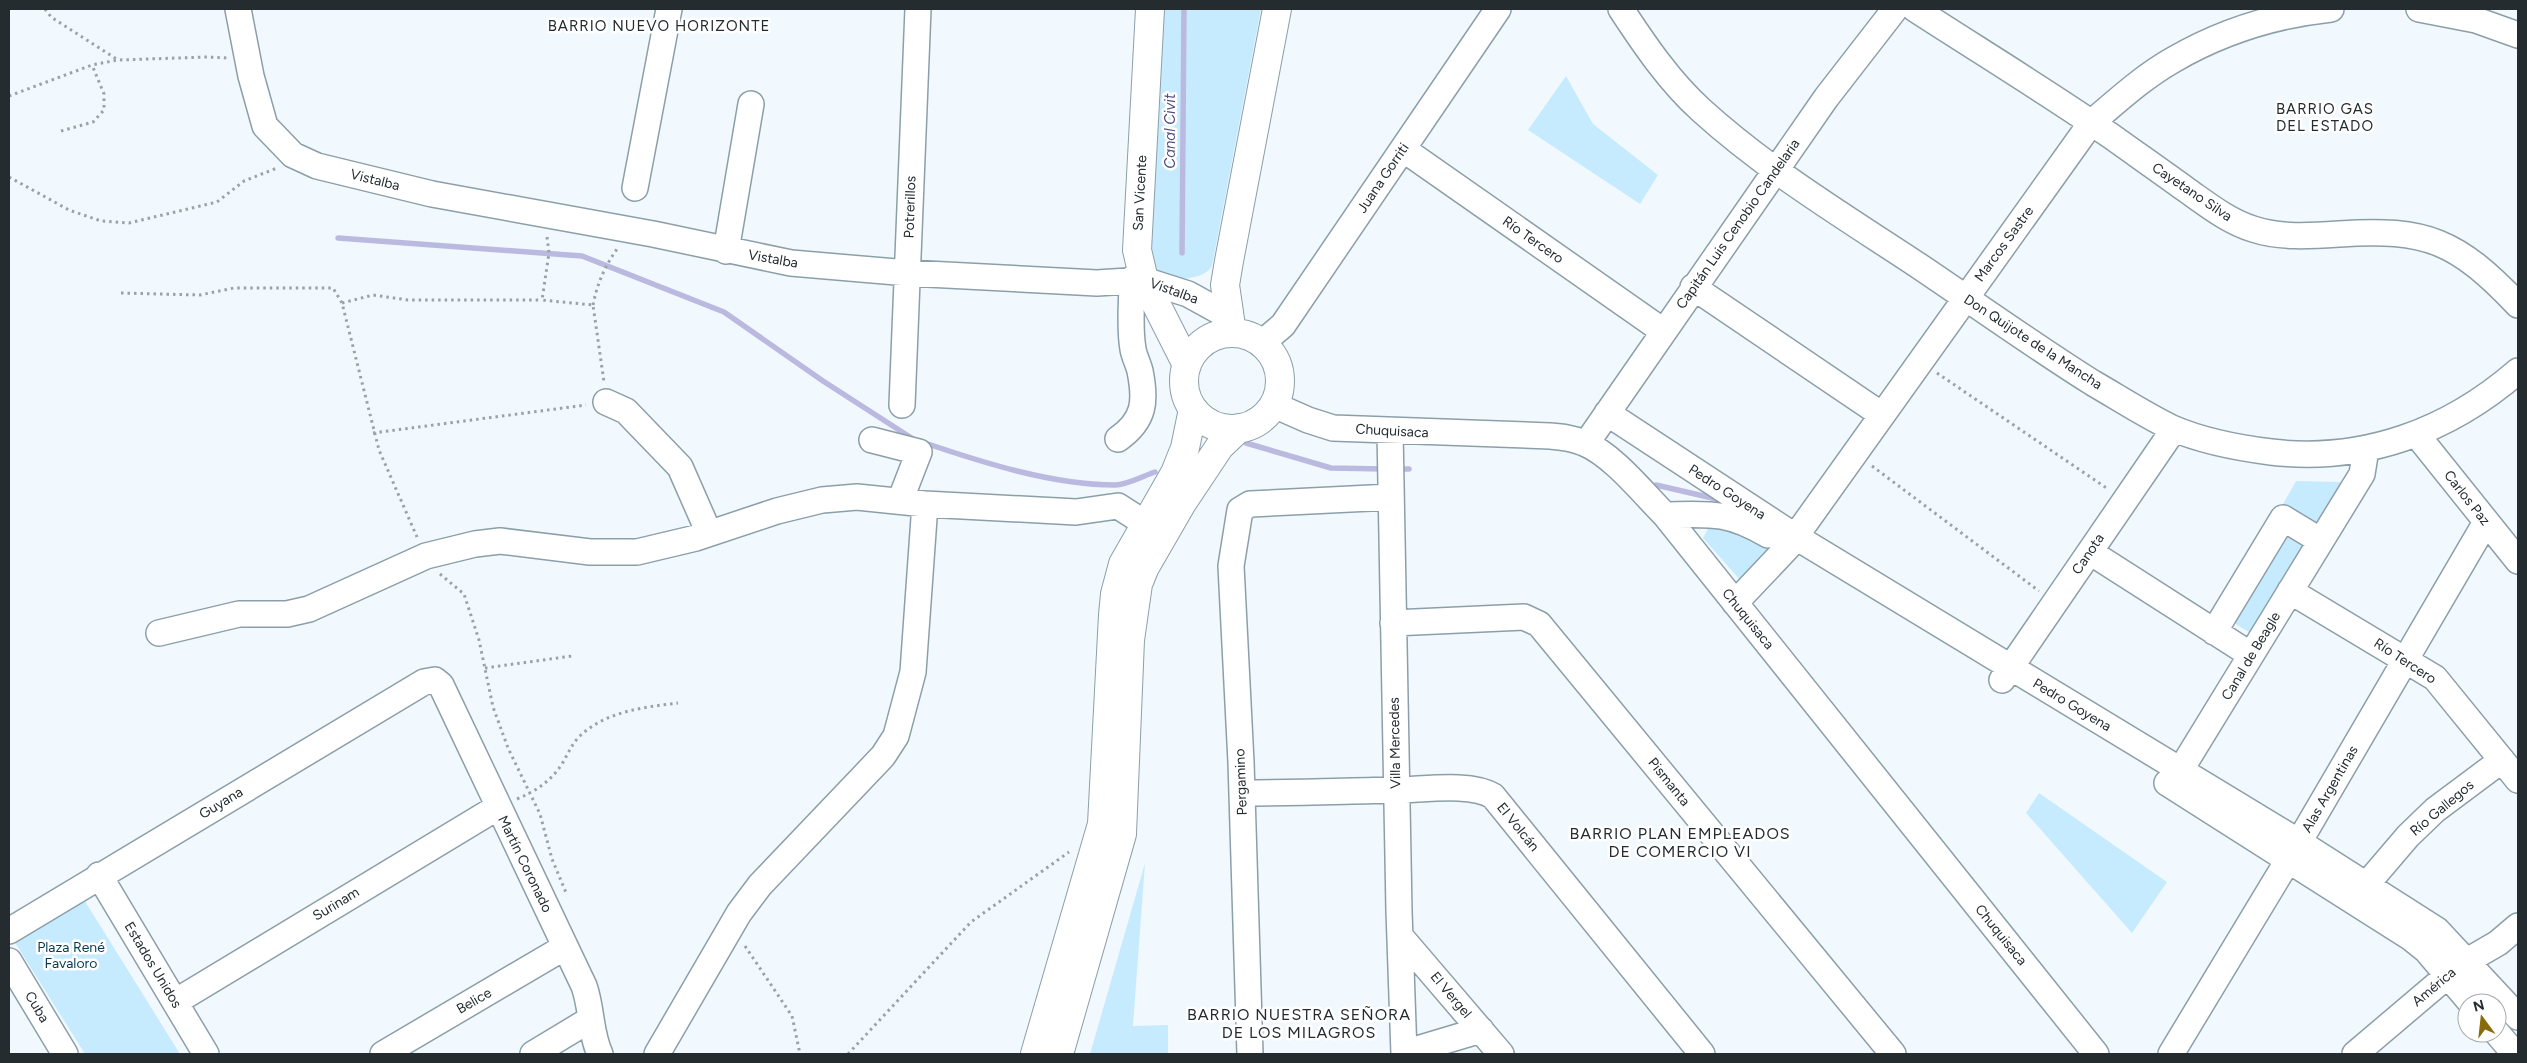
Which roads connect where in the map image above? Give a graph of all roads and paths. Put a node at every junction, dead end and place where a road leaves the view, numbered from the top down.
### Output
1 (45, 9) edge
2 (238, 9) edge
3 (670, 9) edge
4 (918, 9) edge
5 (1150, 9) edge
6 (1277, 9) edge
7 (1498, 9) edge
8 (1621, 9) edge
9 (1895, 9) edge
10 (1915, 9) edge
11 (2331, 9) edge
12 (2419, 9) edge
13 (2518, 35) edge
14 (118, 60) junction
15 (92, 65) junction
16 (251, 76) junction
17 (9, 96) edge
18 (751, 104) dead end
19 (2091, 123) junction
20 (61, 131) dead end
21 (1403, 149) junction
22 (307, 161) junction
23 (1776, 170) junction
24 (9, 177) edge
25 (635, 188) dead end
26 (547, 214) junction
27 (631, 230) junction
28 (726, 251) junction
29 (908, 273) junction
30 (1138, 280) junction
31 (1693, 288) junction
32 (122, 293) dead end
33 (1965, 297) junction
34 (542, 300) junction
35 (342, 303) junction
36 (593, 305) junction
37 (2518, 305) edge
38 (1230, 324) junction
39 (1663, 331) junction
40 (1262, 343) junction
41 (1920, 361) junction
42 (1187, 365) junction
43 (2518, 371) edge
44 (606, 402) junction
45 (902, 405) dead end
46 (1274, 405) junction
47 (1193, 409) junction
48 (1607, 413) junction
49 (1882, 415) junction
50 (1239, 428) junction
51 (2174, 429) junction
52 (1390, 431) junction
53 (373, 433) junction
54 (2417, 435) junction
55 (1118, 439) dead end
56 (872, 440) dead end
57 (1586, 444) junction
58 (2366, 449) junction
59 (1855, 454) junction
60 (1390, 477) junction
61 (2125, 500) junction
62 (900, 502) junction
63 (925, 504) junction
64 (1665, 515) junction
65 (2486, 522) junction
66 (1146, 524) junction
67 (709, 533) junction
68 (2321, 541) junction
69 (1792, 542) junction
70 (2090, 552) junction
71 (426, 556) junction
72 (2518, 561) edge
73 (2290, 592) junction
74 (2055, 602) junction
75 (1735, 603) junction
76 (1393, 623) junction
77 (2214, 632) junction
78 (159, 633) dead end
79 (2251, 655) junction
80 (572, 656) dead end
81 (2406, 659) junction
82 (484, 668) junction
83 (2006, 674) junction
84 (435, 680) joint
85 (678, 703) dead end
86 (2502, 760) junction
87 (2180, 771) junction
88 (2518, 780) edge
89 (1396, 790) junction
90 (532, 793) junction
91 (1242, 793) junction
92 (498, 806) junction
93 (1099, 840) junction
94 (2294, 850) junction
95 (99, 875) junction
96 (2367, 884) junction
97 (568, 897) dead end
98 (2518, 926) edge
99 (732, 927) junction
100 (9, 931) edge
101 (1400, 936) junction
102 (565, 948) junction
103 (9, 961) edge
104 (2467, 961) junction
105 (2447, 976) junction
106 (2462, 993) edge
107 (175, 1002) junction
108 (2518, 1018) edge
109 (591, 1019) junction
110 (1481, 1030) junction
111 (2506, 1043) edge
112 (66, 1054) edge
113 (206, 1054) edge
114 (383, 1054) edge
115 (533, 1054) edge
116 (600, 1054) edge
117 (657, 1054) edge
118 (800, 1054) edge
119 (848, 1054) edge
120 (1035, 1054) edge
121 (1059, 1054) edge
122 (1250, 1054) edge
123 (1404, 1054) edge
124 (1501, 1054) edge
125 (1702, 1054) edge
126 (1893, 1054) edge
127 (2096, 1054) edge
128 (2171, 1054) edge
129 (2355, 1054) edge
130 (2516, 1054) edge

1 - 14 path
2 - 16 street
3 - 25 street
4 - 29 street, Potrerillos
5 - 30 main road, San Vicente
6 - 38 main road
7 - 21 street, Juana Gorriti
8 - 23 street, Don Quijote de la Mancha
9 - 23 street, Capitán Luis Cenobio Candelaria
10 - 19 street, Cayetano Silva
11 - 19 street, Marcos Sastre
12 - 13 street
14 - 15 path
14 - 16 path
15 - 17 path
15 - 20 path
16 - 22 street
18 - 28 street
19 - 33 street, Marcos Sastre
19 - 37 street, Cayetano Silva
21 - 39 street, Río Tercero
21 - 40 street, Juana Gorriti
22 - 24 path
22 - 26 street, Vistalba
23 - 31 street, Capitán Luis Cenobio Candelaria
23 - 33 street, Don Quijote de la Mancha
26 - 27 street, Vistalba
26 - 34 path
27 - 28 street, Vistalba
27 - 36 path
28 - 29 street, Vistalba
29 - 30 street, Vistalba
29 - 45 street, Potrerillos
30 - 38 street, Vistalba
30 - 42 main road, San Vicente
30 - 55 street, San Vicente
31 - 39 street, Capitán Luis Cenobio Candelaria
31 - 49 street
32 - 35 path
33 - 41 street, Marcos Sastre
33 - 51 street, Don Quijote de la Mancha
34 - 35 path
34 - 36 path
35 - 53 path
36 - 44 path
38 - 40 main road
38 - 42 main road
39 - 48 street, Capitán Luis Cenobio Candelaria
40 - 46 main road
41 - 49 street, Marcos Sastre
41 - 61 path
42 - 47 main road
43 - 54 street, Don Quijote de la Mancha
44 - 53 path
44 - 67 street
46 - 50 main road
46 - 52 street, Chuquisaca
47 - 50 main road
47 - 66 main road
48 - 57 street, Capitán Luis Cenobio Candelaria
48 - 69 street, Pedro Goyena
49 - 59 street, Marcos Sastre
50 - 121 main road
51 - 58 street, Don Quijote de la Mancha
51 - 61 street, Canota
52 - 57 street, Chuquisaca
52 - 60 street, Villa Mercedes
53 - 71 path
54 - 58 street, Don Quijote de la Mancha
54 - 65 street, Carlos Paz
56 - 62 street
57 - 64 street, Chuquisaca
58 - 68 street, Canal de Beagle
59 - 69 street, Marcos Sastre
59 - 74 path
60 - 76 street, Villa Mercedes
60 - 91 street, Pergamino
61 - 70 street, Canota
62 - 63 street
62 - 67 street
63 - 66 street
63 - 99 street
64 - 69 street, Pedro Goyena
64 - 75 street, Chuquisaca
65 - 72 street, Carlos Paz
65 - 81 street, Alas Argentinas
66 - 93 main road
67 - 71 street
68 - 73 street, Canal de Beagle
68 - 77 street
69 - 75 street, Marcos Sastre
69 - 83 street, Pedro Goyena
70 - 74 street, Canota
70 - 77 street
71 - 78 street
71 - 82 path
73 - 79 street, Canal de Beagle
73 - 81 street, Río Tercero
74 - 83 street, Canota
75 - 127 street, Chuquisaca
76 - 89 street, Villa Mercedes
76 - 126 street, Pismanta
77 - 79 street
79 - 87 street, Canal de Beagle
80 - 82 path
81 - 86 street, Río Tercero
81 - 94 street, Alas Argentinas
82 - 90 path
83 - 87 street, Pedro Goyena
83 - 94 street, Pedro Goyena
84 - 92 street, Martín Coronado
84 - 95 street, Guyana
85 - 90 path
86 - 88 street, Río Tercero
86 - 96 street, Río Gallegos
87 - 94 street, Pedro Goyena
89 - 91 street, El Volcán
89 - 101 street, Villa Mercedes
89 - 125 street, El Volcán
90 - 92 path
90 - 97 path
91 - 122 street, Pergamino
92 - 102 street, Martín Coronado
92 - 107 street, Surinam
93 - 119 path
93 - 120 main road
94 - 96 street, Pedro Goyena
94 - 105 street, Pedro Goyena
94 - 128 street, Alas Argentinas
95 - 100 street, Guyana
95 - 107 street, Estados Unidos
96 - 104 street, Pedro Goyena
98 - 104 street, América
99 - 117 street
99 - 118 path
101 - 110 street, El Vergel
101 - 123 street, Villa Mercedes
102 - 109 street, Martín Coronado
102 - 114 street, Belice
103 - 112 street, Cuba
104 - 105 street, América
104 - 108 street, Pedro Goyena
105 - 106 street, Pedro Goyena
105 - 129 street, América
107 - 113 street, Estados Unidos
109 - 115 street
109 - 116 street, Martín Coronado
110 - 123 street
110 - 124 street, El Vergel
111 - 130 street

